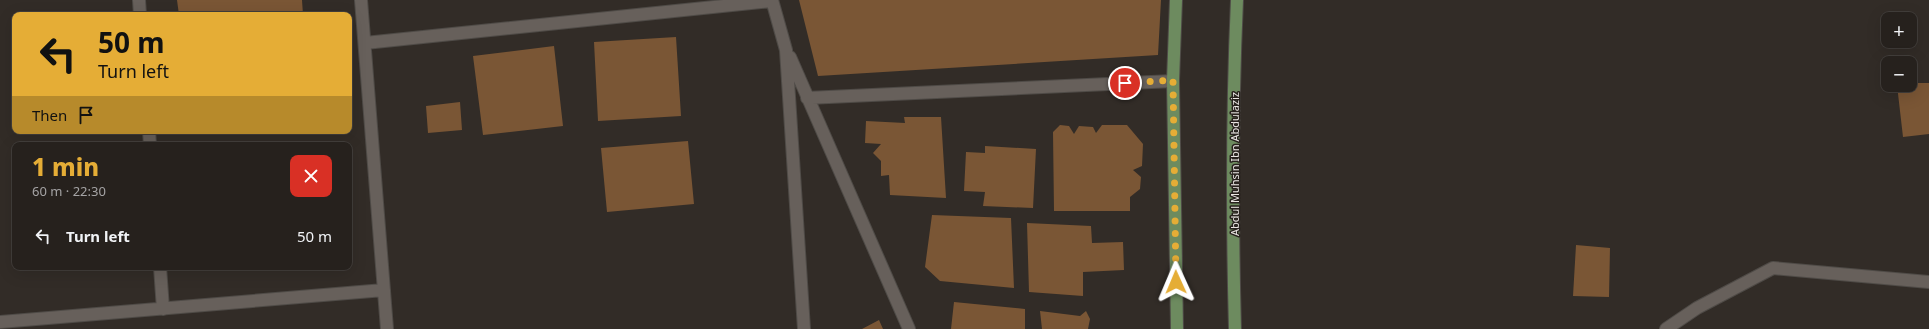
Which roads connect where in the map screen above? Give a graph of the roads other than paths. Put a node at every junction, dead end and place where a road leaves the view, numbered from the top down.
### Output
1 (138, 0) edge
2 (361, 0) edge
3 (772, 0) edge
4 (1176, 0) edge
5 (1237, 0) edge
6 (140, 12) edge
7 (365, 43) junction
8 (786, 50) junction
9 (1173, 80) junction
10 (807, 98) junction
11 (160, 270) edge
12 (1929, 282) edge
13 (384, 290) junction
14 (163, 309) junction
15 (0, 322) edge
16 (387, 329) edge
17 (804, 329) edge
18 (909, 329) edge
19 (1177, 329) edge
20 (1236, 329) edge
21 (1666, 329) edge

1 - 6 street
2 - 7 street
3 - 7 street
3 - 8 street
4 - 9 main road
5 - 20 main road, Abdul Muhsin Ibn Abdulaziz
7 - 13 street
8 - 10 street
8 - 17 street
9 - 10 street
9 - 19 main road
10 - 18 street
11 - 14 street
12 - 21 street
13 - 14 street
13 - 16 street
14 - 15 street

